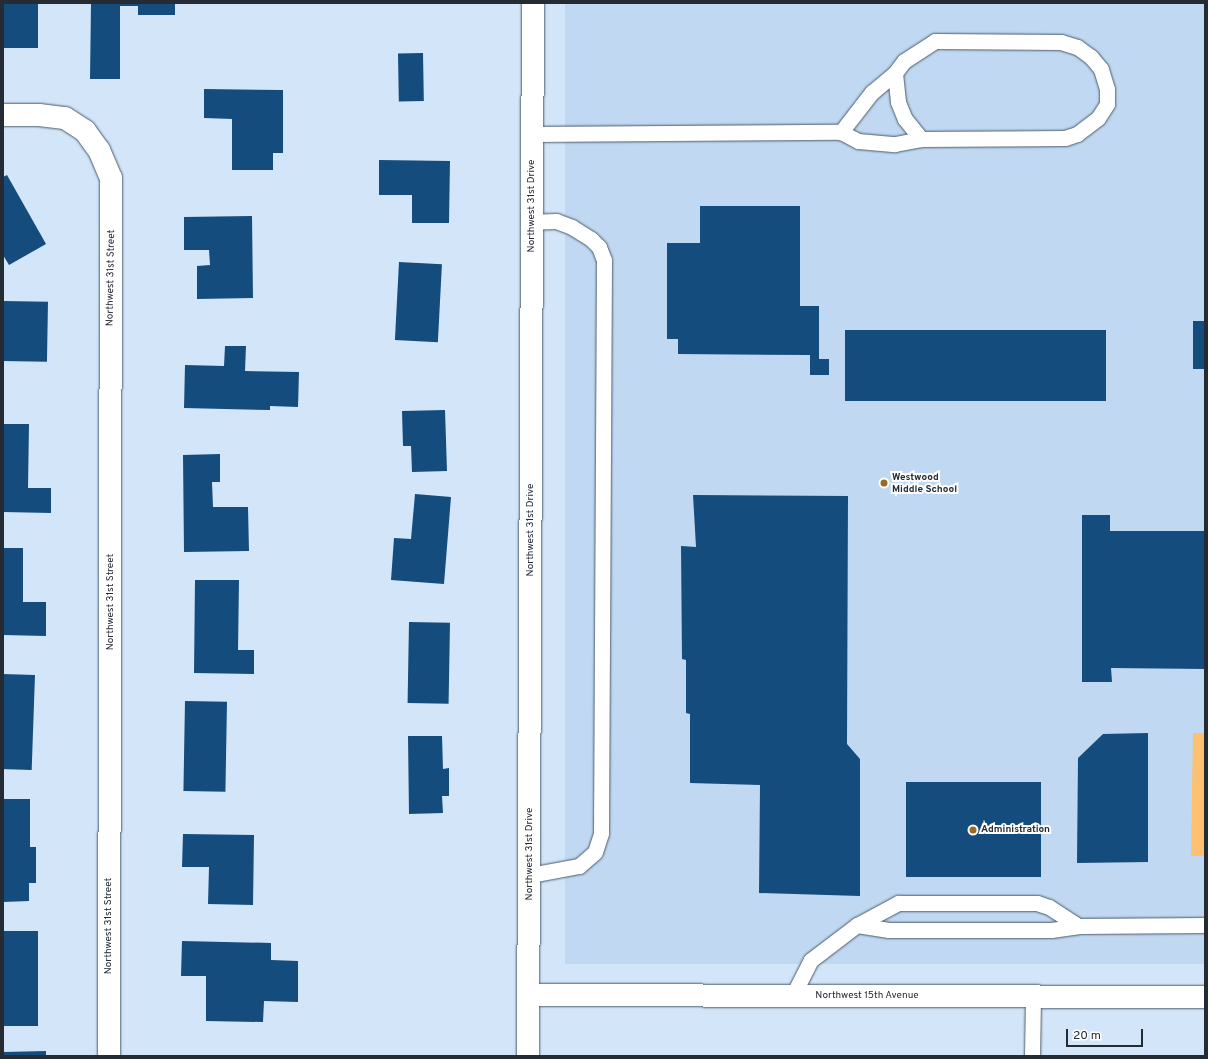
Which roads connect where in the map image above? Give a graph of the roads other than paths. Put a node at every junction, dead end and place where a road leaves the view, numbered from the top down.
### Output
1 (533, 3) edge
2 (895, 73) junction
3 (3, 115) edge
4 (841, 132) junction
5 (532, 134) junction
6 (921, 139) junction
7 (532, 222) junction
8 (530, 875) junction
9 (857, 925) junction
10 (1205, 925) edge
11 (1078, 926) junction
12 (530, 995) junction
13 (793, 995) junction
14 (1033, 996) junction
15 (1205, 997) edge
16 (109, 1056) edge
17 (528, 1056) edge
18 (1032, 1056) edge

1 - 5 street, Northwest 31st Drive
2 - 4 lane
2 - 6 lane
2 - 6 lane
3 - 16 street, Northwest 31st Street
4 - 5 lane
4 - 6 lane
5 - 7 street, Northwest 31st Drive
7 - 8 street, Northwest 31st Drive
7 - 8 lane
8 - 12 street, Northwest 31st Drive
9 - 11 lane
9 - 11 lane
9 - 13 lane
10 - 11 lane
12 - 13 street, Northwest 15th Avenue
12 - 17 street, Northwest 31st Drive
13 - 14 street, Northwest 15th Avenue
14 - 15 street, Northwest 15th Avenue
14 - 18 lane

